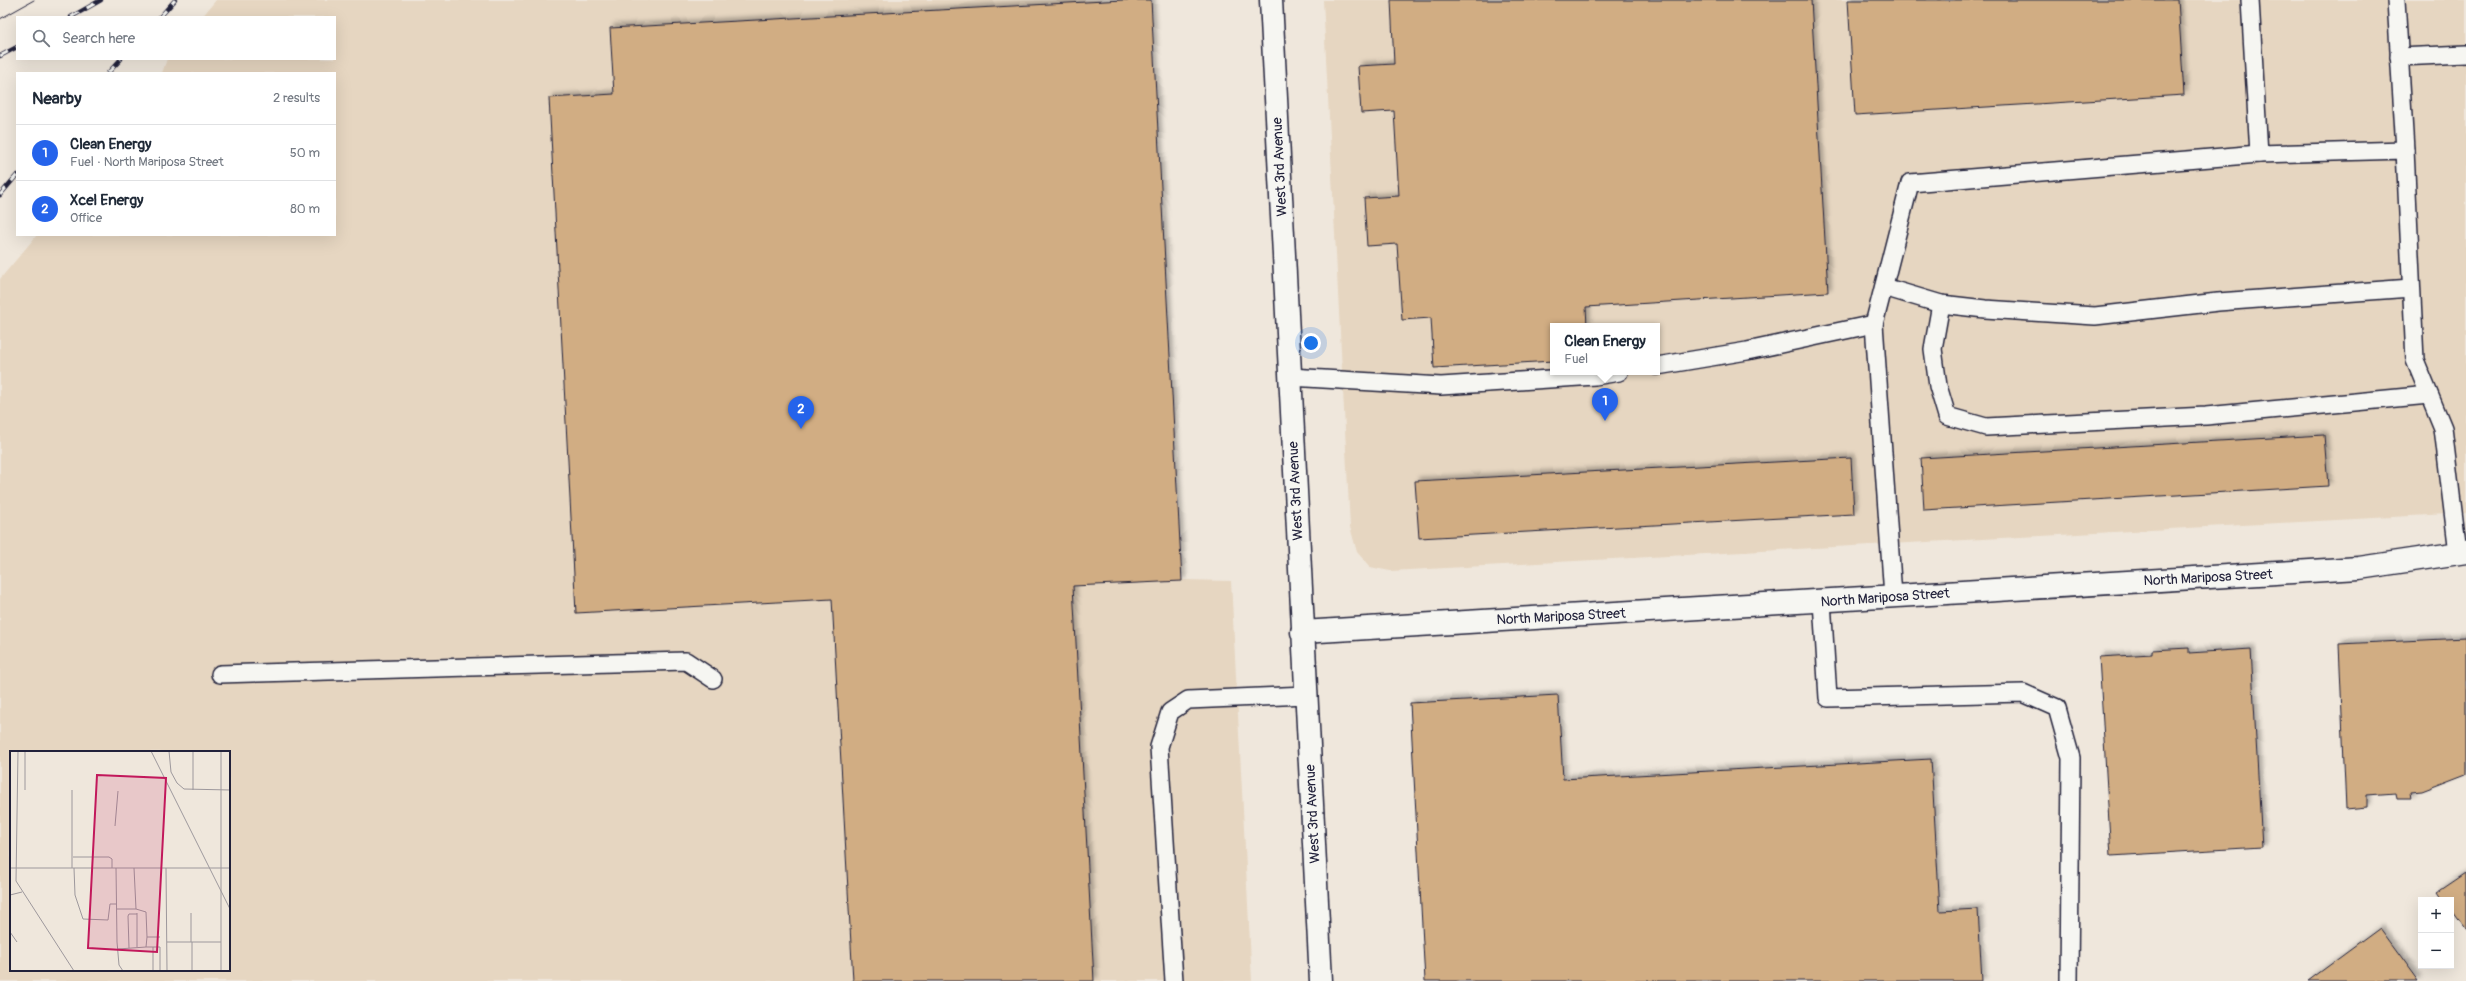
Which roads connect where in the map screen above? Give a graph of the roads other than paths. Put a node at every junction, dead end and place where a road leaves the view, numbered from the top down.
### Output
1 (1271, 0) edge
2 (2250, 0) edge
3 (2396, 0) edge
4 (2466, 54) edge
5 (2399, 57) junction
6 (2405, 150) junction
7 (2259, 154) junction
8 (1884, 287) junction
9 (2411, 288) junction
10 (1941, 304) junction
11 (1874, 324) junction
12 (1660, 366) edge
13 (1601, 375) edge
14 (1290, 377) junction
15 (2429, 395) junction
16 (2462, 552) edge
17 (1894, 596) junction
18 (1822, 601) junction
19 (1302, 632) junction
20 (220, 674) dead end
21 (713, 679) dead end
22 (1306, 695) junction
23 (1174, 981) edge
24 (1321, 981) edge
25 (2068, 981) edge

1 - 14 street, West 3rd Avenue
2 - 7 lane
3 - 5 lane
4 - 5 lane
5 - 6 lane
6 - 7 lane
6 - 9 lane
7 - 8 lane
8 - 10 lane
8 - 11 lane
9 - 10 lane
9 - 15 lane
10 - 15 lane
11 - 12 lane
11 - 17 lane
13 - 14 lane
14 - 19 street, West 3rd Avenue
15 - 16 lane
16 - 17 street, North Mariposa Street
17 - 18 street, North Mariposa Street
18 - 19 street, North Mariposa Street
18 - 25 lane
19 - 22 street, West 3rd Avenue
20 - 21 lane
22 - 23 lane
22 - 24 street, West 3rd Avenue

